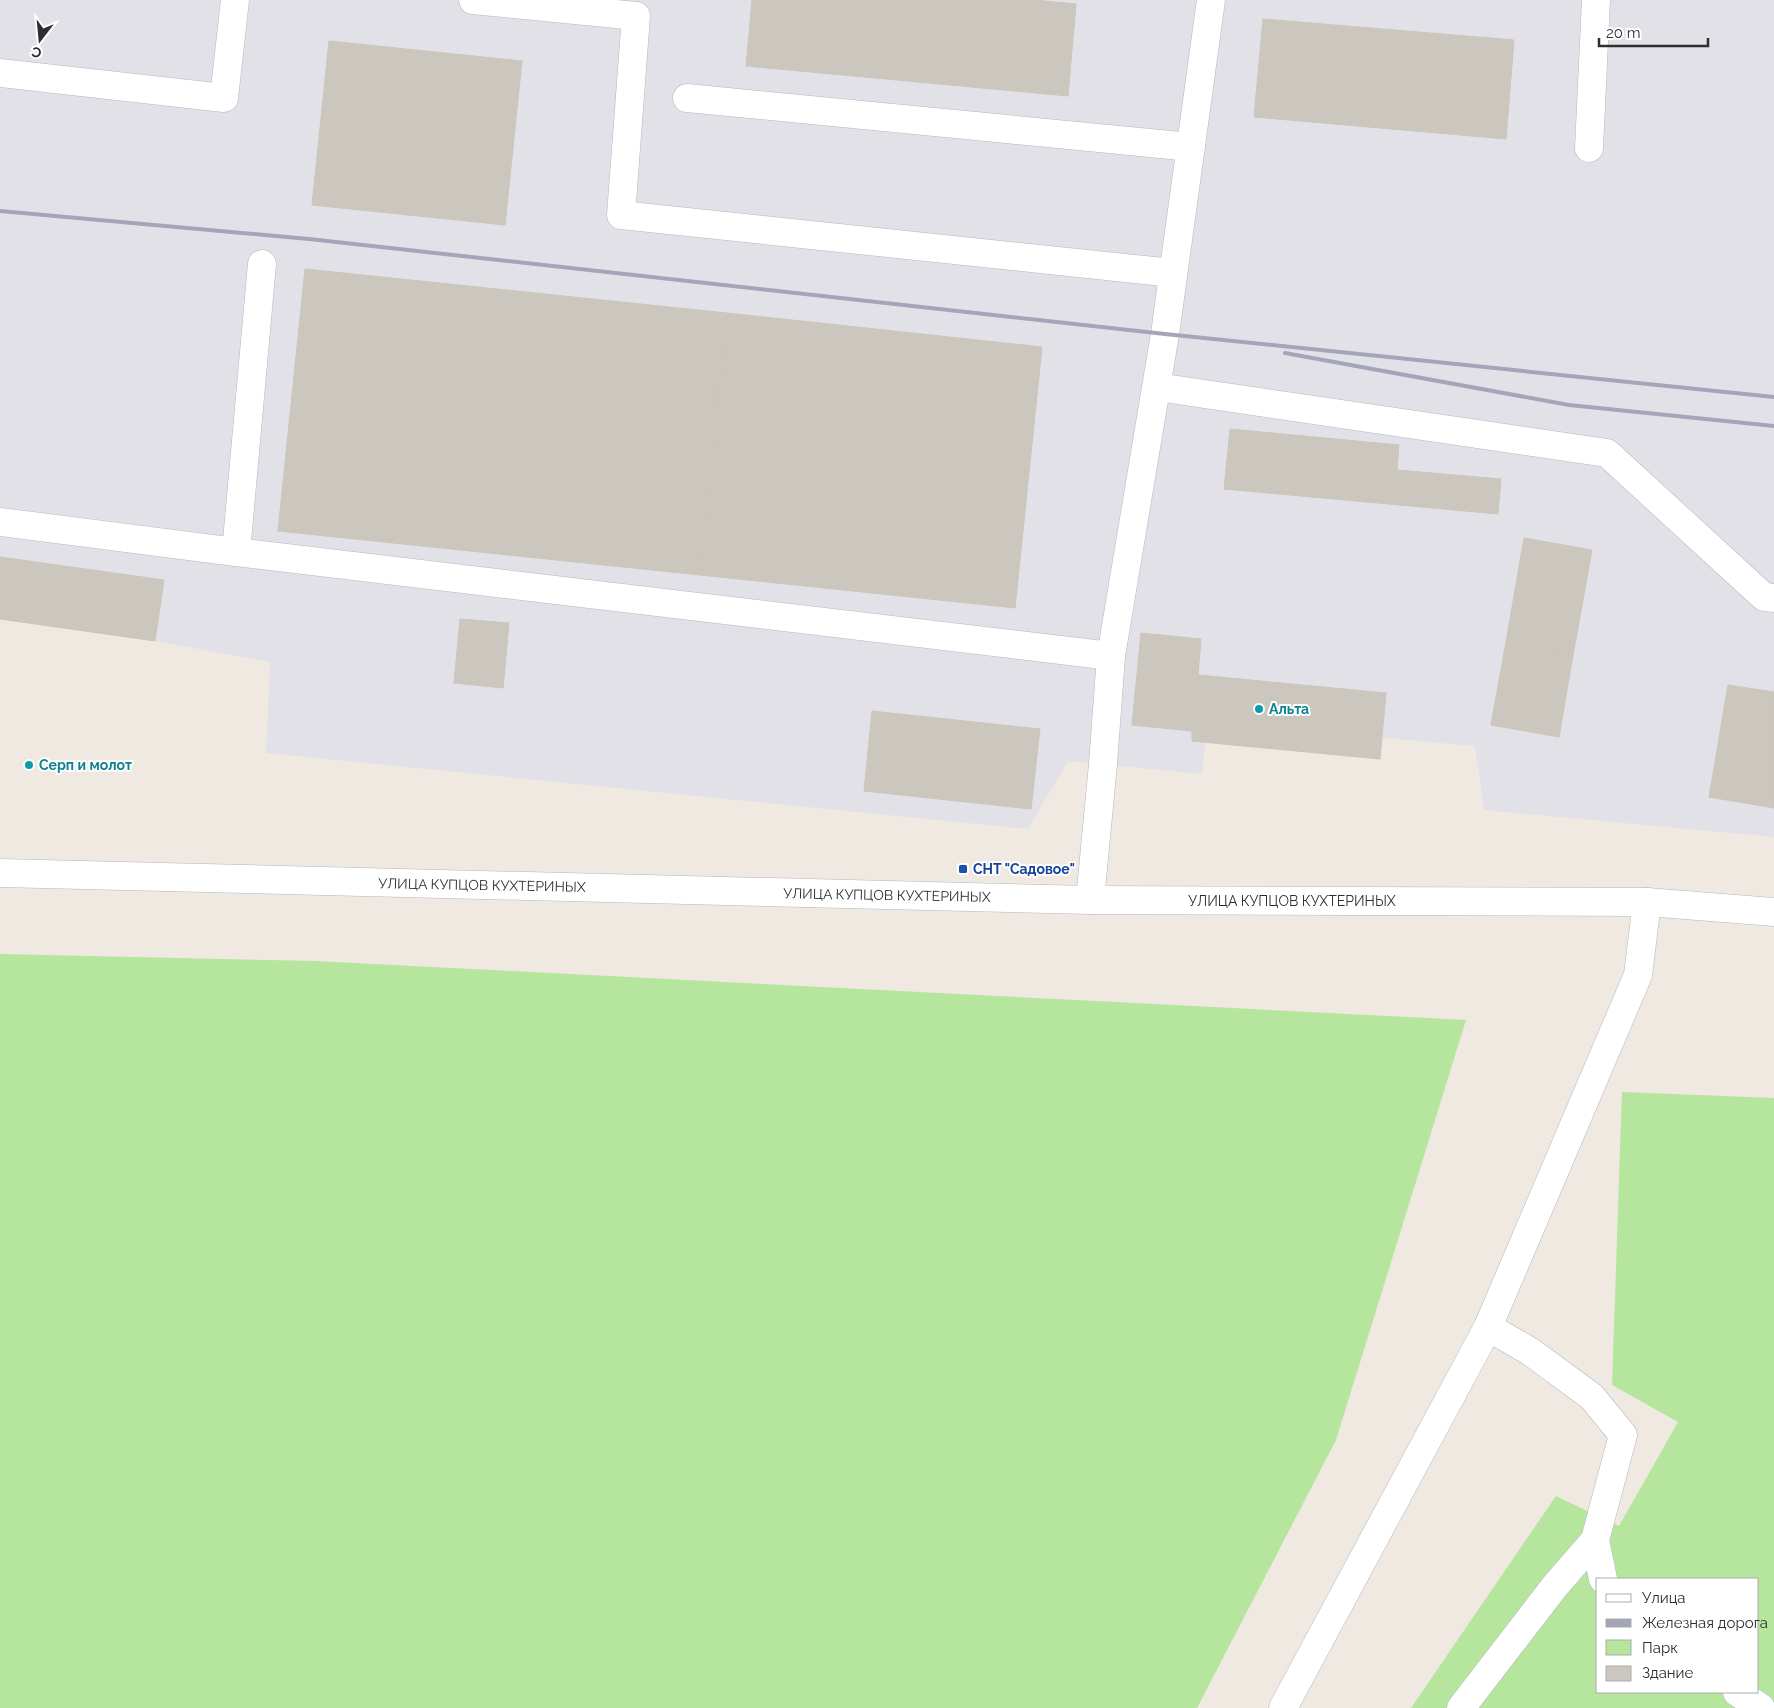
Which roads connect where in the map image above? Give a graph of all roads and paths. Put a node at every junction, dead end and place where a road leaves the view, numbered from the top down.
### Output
1 (235, 0) edge
2 (472, 0) edge
3 (1211, 0) edge
4 (1596, 0) edge
5 (0, 73) edge
6 (687, 98) dead end
7 (1191, 147) junction
8 (1589, 148) dead end
9 (262, 264) dead end
10 (1173, 273) junction
11 (1156, 387) junction
12 (0, 522) edge
13 (236, 552) junction
14 (1774, 598) edge
15 (1110, 656) junction
16 (0, 873) edge
17 (1090, 900) junction
18 (1647, 902) junction
19 (1774, 912) edge
20 (1488, 1327) junction
21 (1595, 1540) junction
22 (1604, 1578) edge
23 (1739, 1693) edge
24 (1284, 1708) edge
25 (1461, 1708) edge
26 (1761, 1708) edge

1 - 5 street
2 - 10 street
3 - 7 street
4 - 8 street
6 - 7 street
7 - 10 street
9 - 13 street
10 - 11 street
11 - 14 street
11 - 15 street
12 - 13 street
13 - 15 street
15 - 17 street
16 - 17 street, УЛИЦА КУПЦОВ КУХТЕРИНЫХ
17 - 18 street, УЛИЦА КУПЦОВ КУХТЕРИНЫХ
18 - 19 street, УЛИЦА КУПЦОВ КУХТЕРИНЫХ
18 - 20 street
20 - 21 street
20 - 24 street
21 - 22 street
21 - 25 street
23 - 26 street

